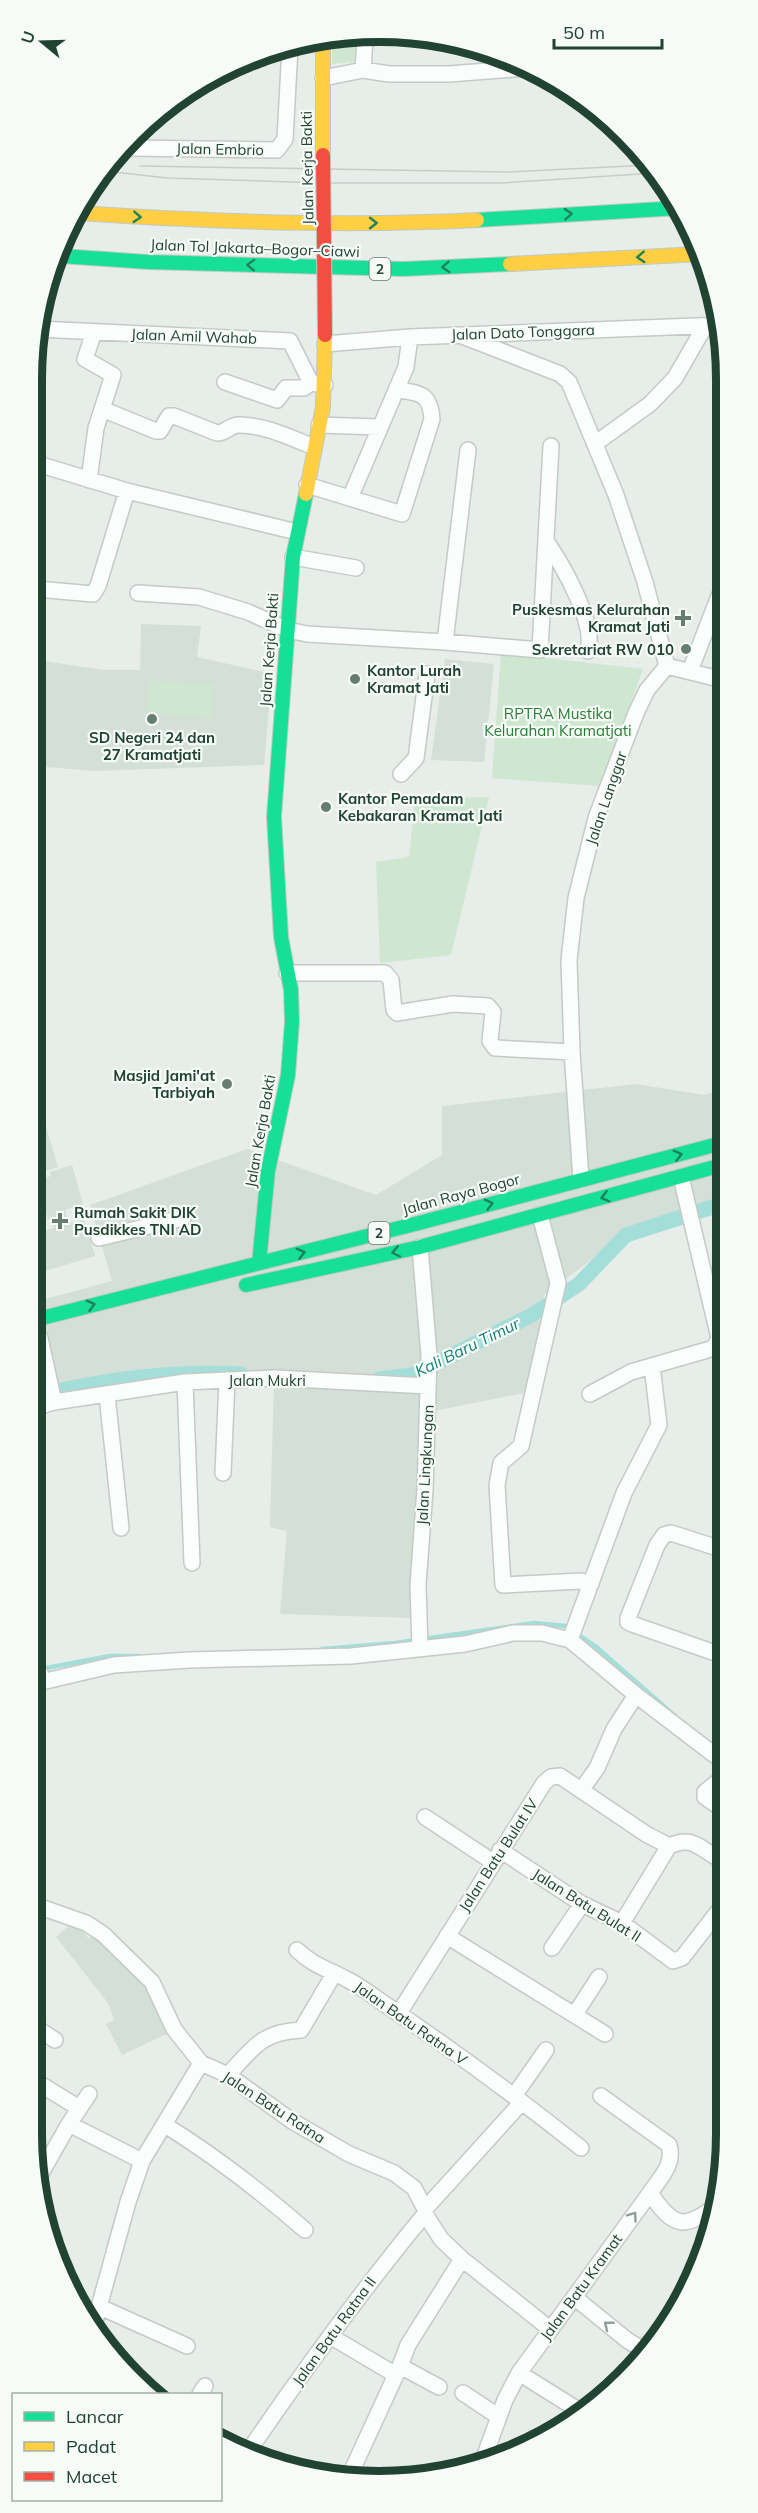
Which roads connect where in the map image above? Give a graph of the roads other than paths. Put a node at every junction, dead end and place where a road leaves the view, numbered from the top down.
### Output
1 (365, 43) edge
2 (323, 47) edge
3 (290, 54) edge
4 (511, 69) edge
5 (363, 70) junction
6 (323, 78) junction
7 (134, 148) edge
8 (670, 209) edge
9 (85, 213) edge
10 (692, 254) edge
11 (66, 256) edge
12 (712, 326) edge
13 (712, 327) edge
14 (46, 329) edge
15 (94, 332) junction
16 (460, 334) junction
17 (410, 337) junction
18 (325, 340) junction
19 (225, 382) dead end
20 (318, 384) junction
21 (397, 390) junction
22 (102, 409) junction
23 (319, 425) junction
24 (379, 427) junction
25 (596, 443) junction
26 (551, 446) dead end
27 (314, 447) junction
28 (468, 450) dead end
29 (42, 465) edge
30 (89, 480) junction
31 (307, 485) junction
32 (127, 491) junction
33 (350, 498) junction
34 (297, 532) junction
35 (546, 541) junction
36 (292, 557) junction
37 (356, 568) dead end
38 (42, 589) edge
39 (138, 593) dead end
40 (716, 604) edge
41 (288, 630) junction
42 (445, 642) junction
43 (588, 651) dead end
44 (667, 666) junction
45 (690, 671) junction
46 (427, 674) dead end
47 (716, 678) edge
48 (401, 774) dead end
49 (288, 973) junction
50 (572, 1052) junction
51 (716, 1145) edge
52 (716, 1167) edge
53 (581, 1179) junction
54 (683, 1180) junction
55 (540, 1215) junction
56 (183, 1218) dead end
57 (99, 1238) dead end
58 (420, 1247) junction
59 (259, 1263) junction
60 (262, 1281) junction
61 (229, 1289) dead end
62 (115, 1299) junction
63 (117, 1316) dead end
64 (42, 1318) edge
65 (716, 1325) edge
66 (43, 1336) edge
67 (716, 1344) edge
68 (652, 1366) junction
69 (227, 1380) junction
70 (185, 1382) junction
71 (428, 1384) junction
72 (590, 1394) dead end
73 (107, 1395) junction
74 (54, 1402) junction
75 (42, 1406) edge
76 (223, 1473) dead end
77 (121, 1528) dead end
78 (716, 1548) edge
79 (192, 1563) dead end
80 (591, 1584) junction
81 (570, 1640) junction
82 (419, 1642) junction
83 (716, 1653) edge
84 (42, 1673) edge
85 (636, 1695) junction
86 (716, 1756) edge
87 (716, 1783) edge
88 (582, 1789) junction
89 (716, 1805) edge
90 (425, 1817) dead end
91 (669, 1846) junction
92 (497, 1856) junction
93 (716, 1857) dead end
94 (582, 1904) junction
95 (42, 1908) edge
96 (716, 1914) edge
97 (622, 1923) junction
98 (447, 1936) junction
99 (552, 1948) dead end
100 (297, 1950) dead end
101 (334, 1974) junction
102 (599, 1977) dead end
103 (399, 2013) junction
104 (575, 2014) junction
105 (42, 2032) edge
106 (605, 2034) dead end
107 (55, 2040) dead end
108 (546, 2050) dead end
109 (201, 2063) junction
110 (228, 2075) junction
111 (42, 2085) edge
112 (89, 2094) dead end
113 (601, 2096) dead end
114 (518, 2098) junction
115 (79, 2108) junction
116 (69, 2124) junction
117 (165, 2125) junction
118 (581, 2148) dead end
119 (142, 2162) junction
120 (44, 2168) edge
121 (650, 2193) junction
122 (425, 2212) junction
123 (707, 2212) edge
124 (305, 2230) dead end
125 (462, 2259) junction
126 (574, 2297) junction
127 (100, 2307) junction
128 (97, 2317) edge
129 (550, 2329) junction
130 (330, 2336) junction
131 (187, 2346) dead end
132 (639, 2348) edge
133 (398, 2371) junction
134 (519, 2373) junction
135 (439, 2387) dead end
136 (463, 2393) dead end
137 (574, 2408) edge
138 (499, 2417) junction
139 (252, 2446) edge
140 (486, 2453) edge
141 (352, 2470) edge

1 - 5 street
2 - 6 main road, Jalan Kerja Bakti
3 - 7 street, Jalan Embrio
4 - 5 street
5 - 6 street
6 - 18 main road, Jalan Kerja Bakti, bridge
9 -> 8 main road, Jalan Tol Jakarta–Bogor–Ciawi
10 -> 11 main road, Jalan Tol Jakarta–Bogor–Ciawi / 2
12 - 16 street, Jalan Dato Tonggara
13 - 25 street
14 - 15 street, Jalan Amil Wahab
15 - 20 street, Jalan Amil Wahab
15 - 22 street
16 - 17 street, Jalan Dato Tonggara
16 - 25 street
17 - 18 street, Jalan Dato Tonggara
17 - 21 street
18 - 20 main road, Jalan Kerja Bakti
19 - 20 street
20 - 23 main road, Jalan Kerja Bakti
21 - 24 street
21 - 33 street
22 - 27 street
22 - 30 street
23 - 24 street
23 - 27 main road, Jalan Kerja Bakti
24 - 33 street
25 - 44 street
26 - 35 street
27 - 31 main road, Jalan Kerja Bakti
28 - 42 street
29 - 30 street
30 - 32 street
31 - 33 street
31 - 34 main road, Jalan Kerja Bakti
32 - 34 street
32 - 38 street
34 - 36 main road, Jalan Kerja Bakti
35 - 42 street
35 - 43 street
36 - 37 street
36 - 41 main road, Jalan Kerja Bakti
39 - 41 street
40 - 45 street
41 - 42 street
41 - 49 main road, Jalan Kerja Bakti
44 - 45 street
44 - 50 street, Jalan Langgar
45 - 47 street
46 - 48 street
49 - 50 street
49 - 59 main road, Jalan Kerja Bakti
50 - 53 street, Jalan Langgar
53 -> 51 main road, Jalan Raya Bogor / 2
52 - 54 main road, 2
59 -> 53 main road, Jalan Raya Bogor / 2
54 -> 55 main road, 2
54 - 65 street
55 - 58 main road, 2
55 - 80 street
56 - 57 street
58 -> 60 main road, 2
58 - 71 street, Jalan Lingkungan
59 - 60 main road, Jalan Kerja Bakti
59 - 62 main road, Jalan Raya Bogor / 2
60 - 61 main road, 2
62 - 63 main road
64 -> 62 main road, Jalan Raya Bogor / 2
66 - 74 street
67 - 68 street
68 - 72 street
68 - 80 street
69 - 70 street, Jalan Mukri
69 - 71 street, Jalan Mukri
69 - 76 street
70 - 73 street, Jalan Mukri
70 - 79 street
71 - 82 street, Jalan Lingkungan
73 - 74 street, Jalan Mukri
73 - 77 street
74 - 75 street, Jalan Mukri
78 - 83 street
80 - 81 street
81 - 82 street
81 - 85 street
82 - 84 street
85 - 86 street
85 - 88 street
87 - 89 street
88 - 91 street
88 - 92 street, Jalan Batu Bulat IV
90 - 92 street, Jalan Batu Bulat II
91 - 93 street
91 - 97 street
92 - 94 street, Jalan Batu Bulat II
92 - 98 street, Jalan Batu Bulat IV
94 - 97 street, Jalan Batu Bulat II
94 - 99 street
95 - 109 street, Jalan Batu Ratna
96 - 97 street, Jalan Batu Bulat II
98 - 103 street, Jalan Batu Bulat IV
98 - 104 street
100 - 101 street, Jalan Batu Ratna V
101 - 103 street, Jalan Batu Ratna V
101 - 110 street
102 - 104 street
103 - 114 street, Jalan Batu Ratna V
104 - 106 street
105 - 107 street
108 - 114 street
109 - 110 street, Jalan Batu Ratna
109 - 117 street
110 - 122 street, Jalan Batu Ratna
111 - 115 street
112 - 115 street
113 - 121 street, Jalan Batu Kramat
114 - 118 street, Jalan Batu Ratna V
114 - 122 street
115 - 116 street
116 - 119 street
116 - 120 street
117 - 119 street
117 - 124 street
119 - 127 street
121 - 123 street
126 -> 121 street, Jalan Batu Kramat
122 - 125 street, Jalan Batu Ratna
122 - 130 street, Jalan Batu Ratna II
125 - 129 street, Jalan Batu Ratna
125 - 133 street
126 - 129 street, Jalan Batu Kramat
132 -> 126 street
127 - 128 street
127 - 131 street
129 - 134 street, Jalan Batu Kramat
130 - 133 street
130 - 139 street, Jalan Batu Ratna II
133 - 135 street
133 - 141 street
134 - 137 street
134 - 138 street, Jalan Batu Kramat
136 - 138 street
138 - 140 street, Jalan Batu Kramat

